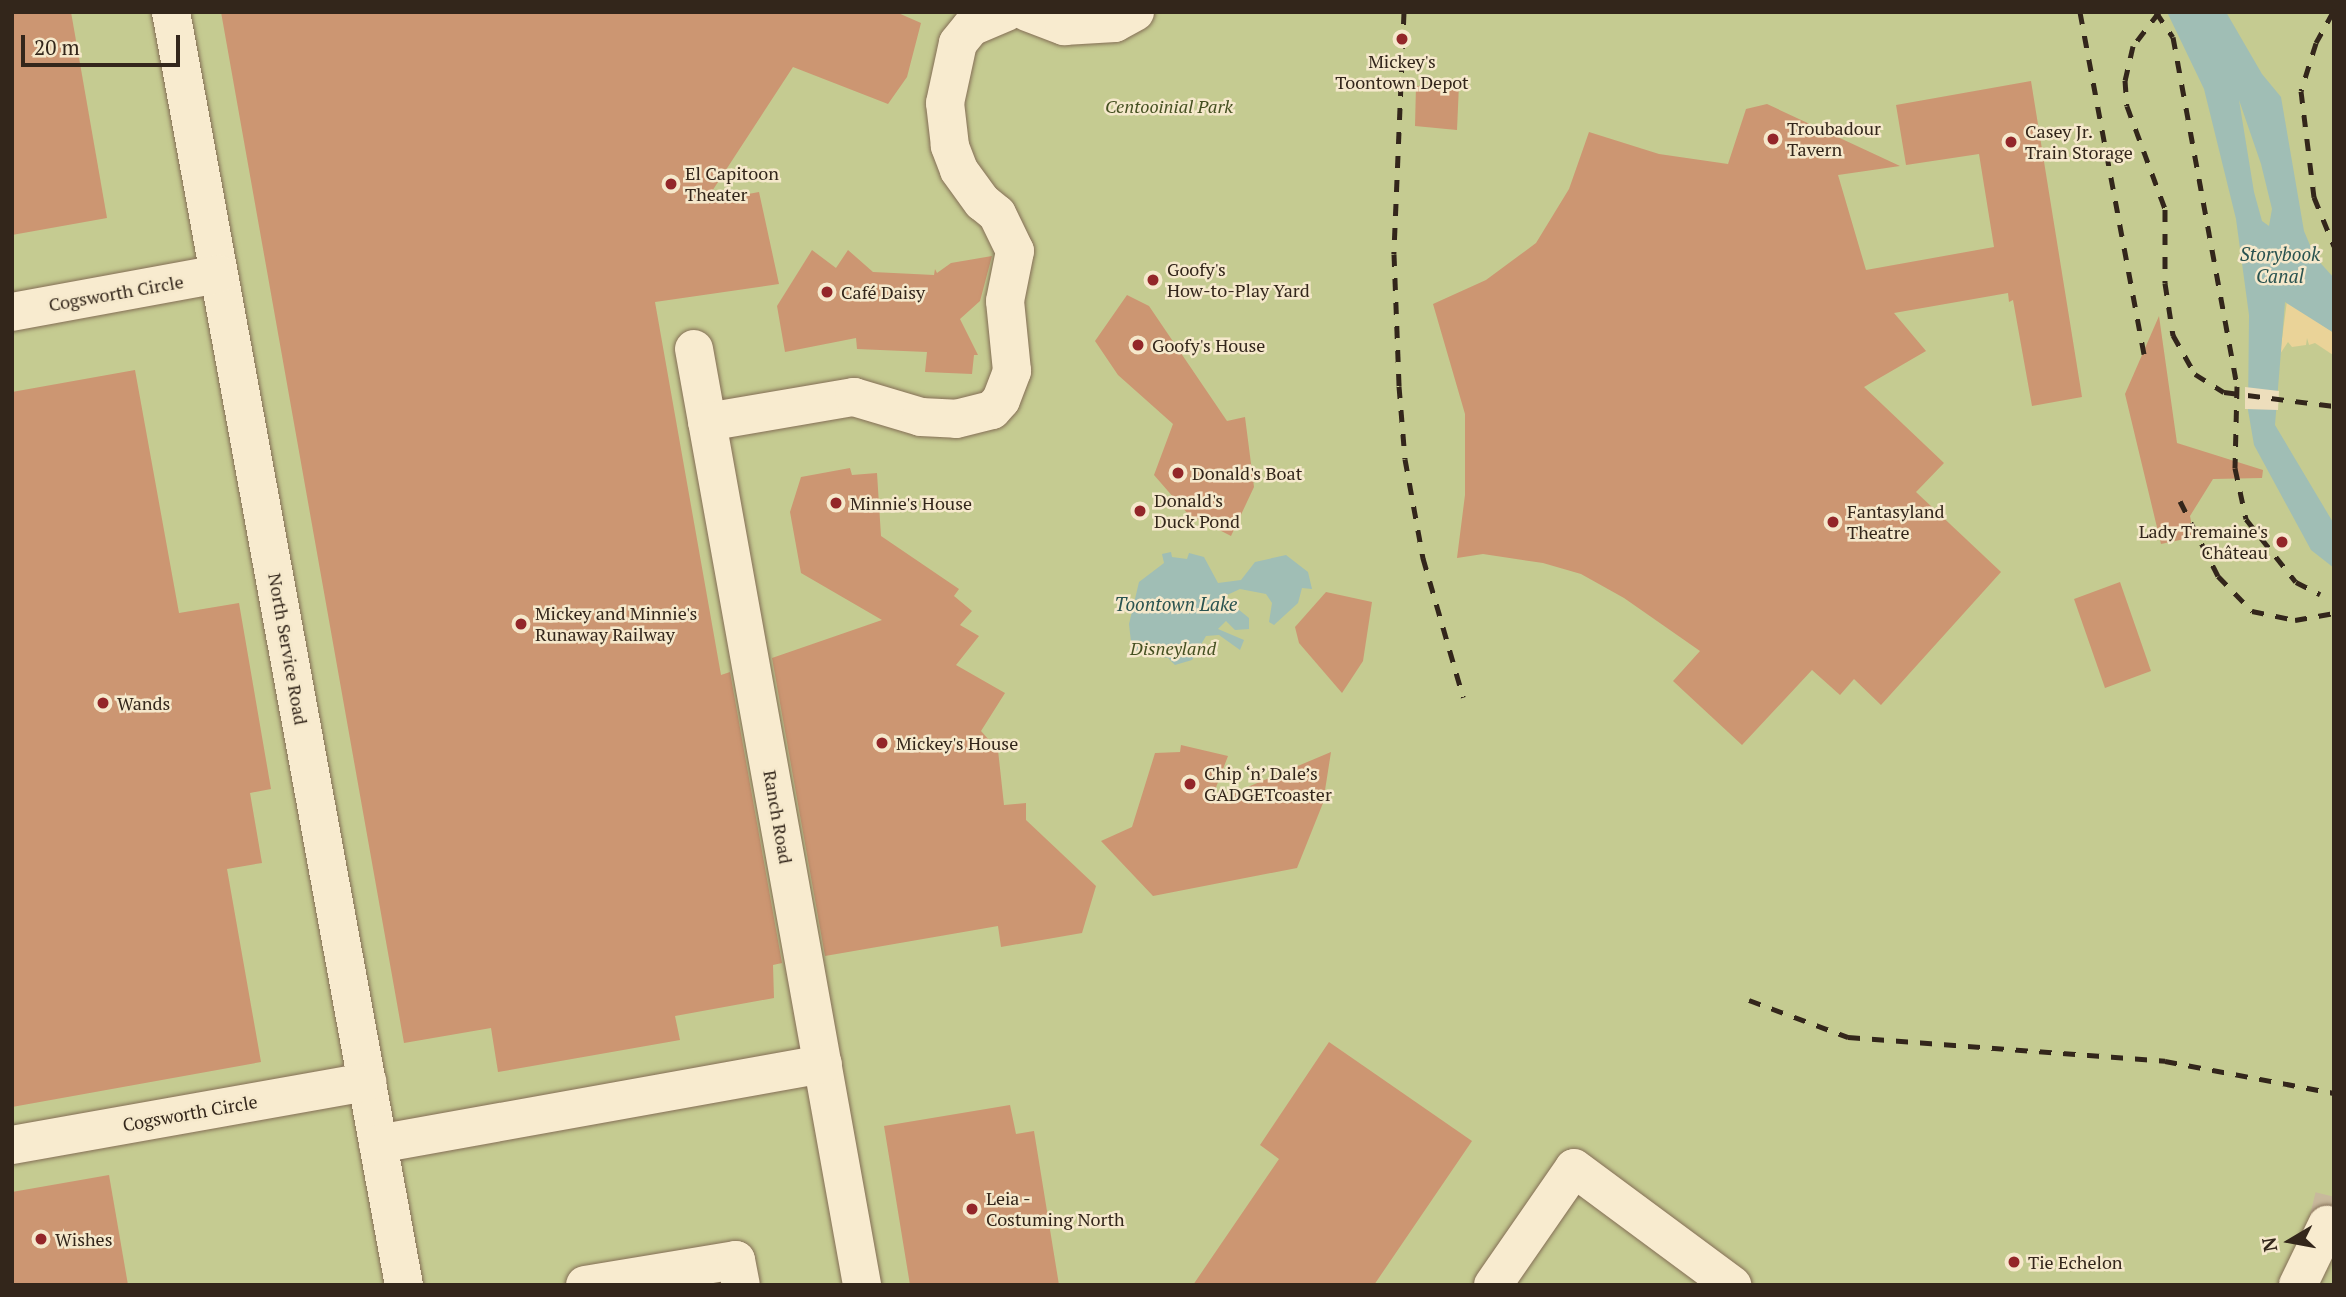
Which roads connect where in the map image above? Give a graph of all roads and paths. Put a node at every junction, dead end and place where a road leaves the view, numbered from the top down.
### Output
1 (171, 12) edge
2 (1007, 12) edge
3 (1027, 12) edge
4 (1135, 12) edge
5 (219, 274) junction
6 (12, 312) edge
7 (694, 349) dead end
8 (707, 422) junction
9 (822, 1064) junction
10 (367, 1082) junction
11 (378, 1144) junction
12 (12, 1145) edge
13 (2327, 1226) dead end
14 (404, 1285) edge
15 (585, 1285) edge
16 (741, 1285) edge
17 (862, 1285) edge
18 (1493, 1285) edge
19 (1732, 1285) edge
20 (2298, 1285) edge

1 - 5 street, North Service Road
2 - 8 street
3 - 4 street
5 - 6 street, Cogsworth Circle
5 - 10 street, North Service Road
7 - 8 street, Ranch Road
8 - 9 street, Ranch Road
9 - 11 street
9 - 17 street, Ranch Road
10 - 11 street, North Service Road
10 - 12 street, Cogsworth Circle
11 - 14 street, North Service Road
13 - 20 street
15 - 16 street
18 - 19 street

